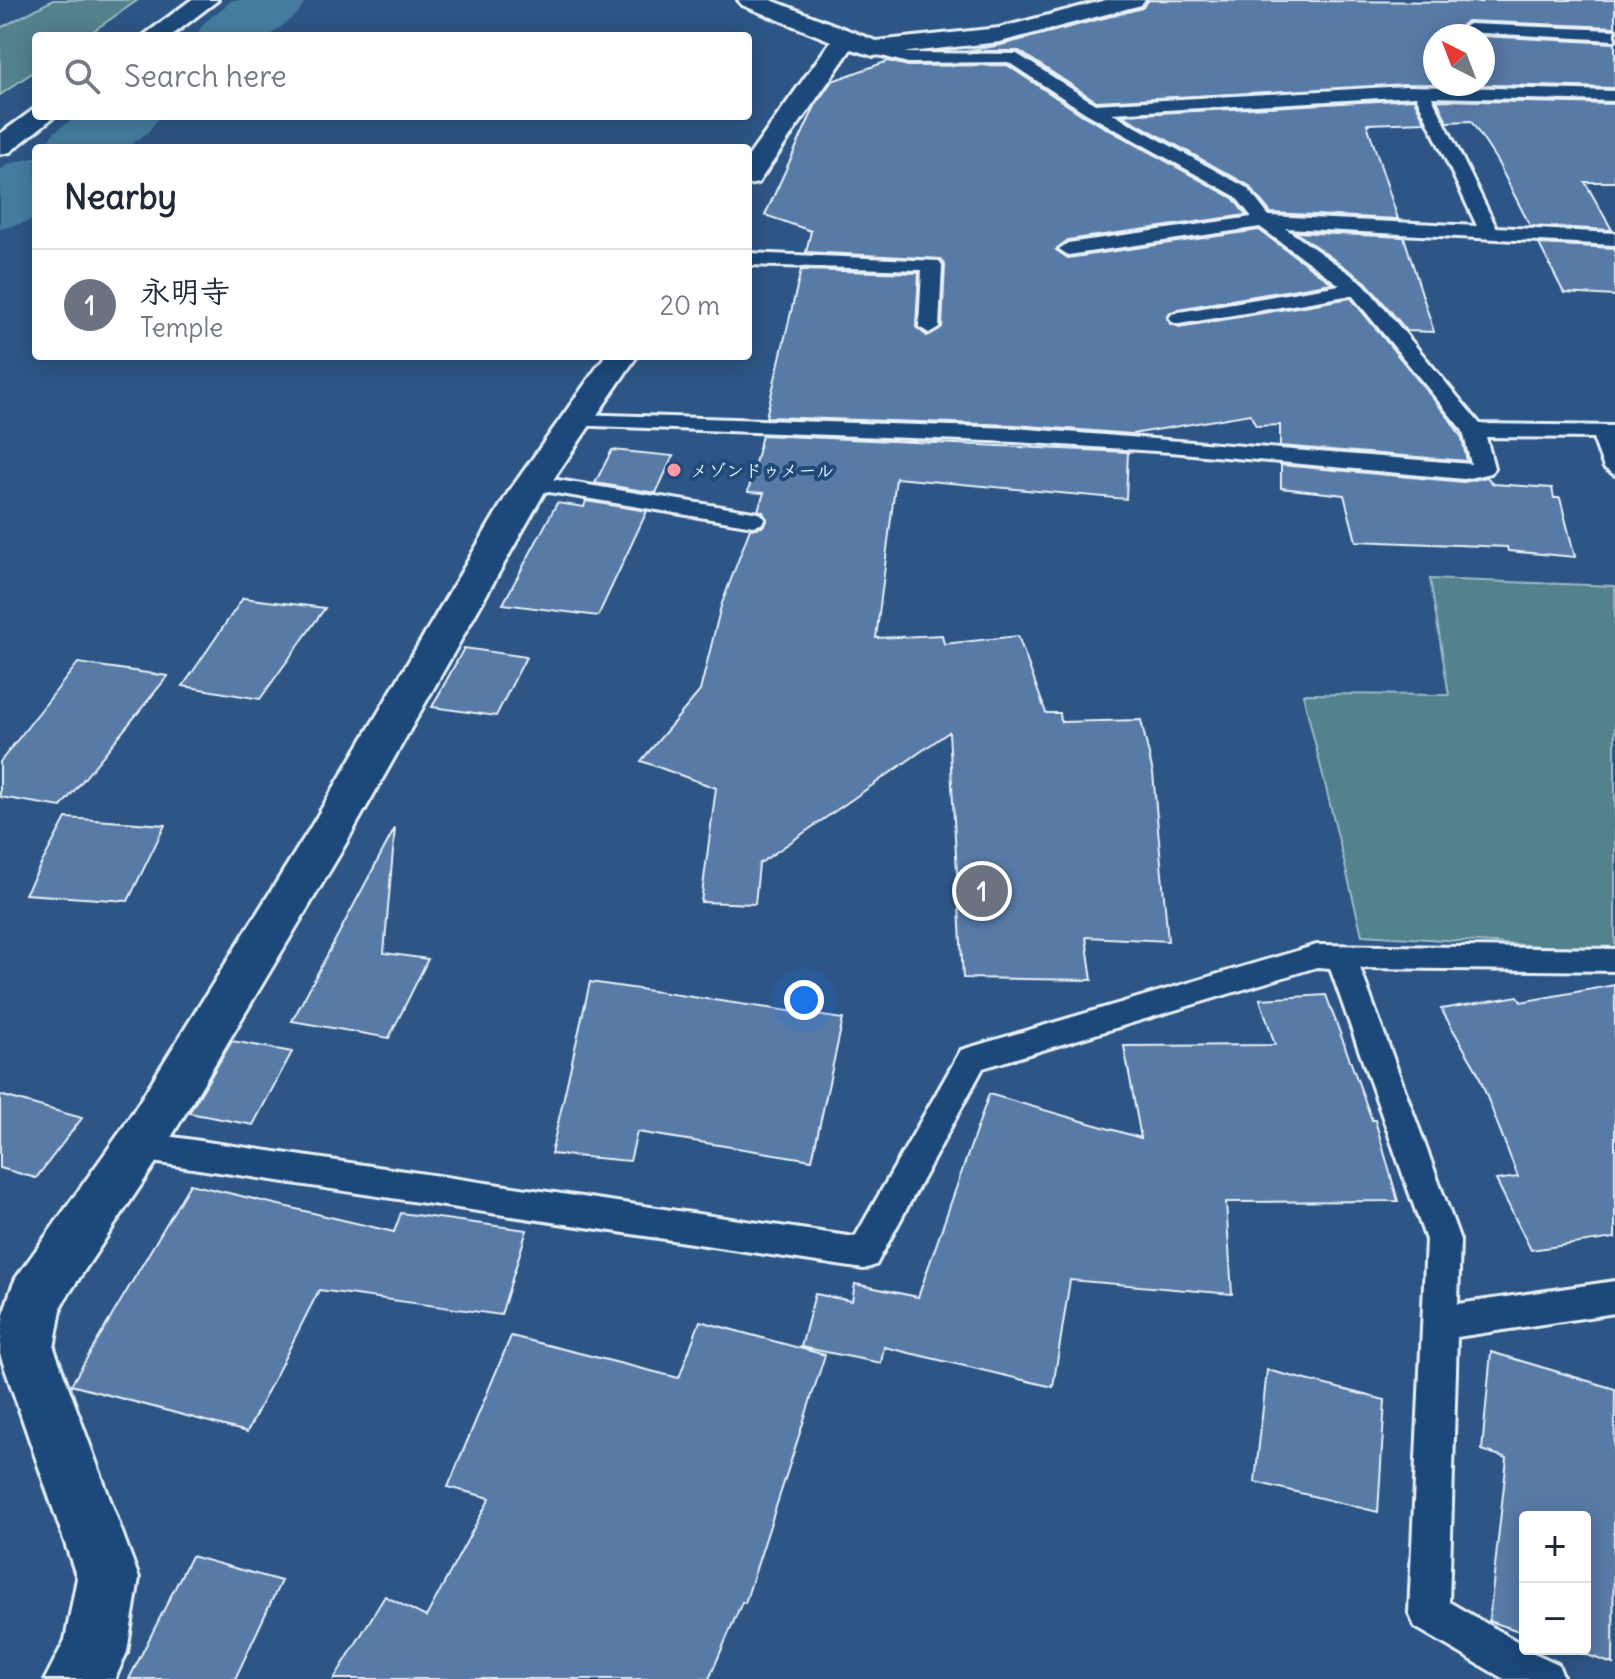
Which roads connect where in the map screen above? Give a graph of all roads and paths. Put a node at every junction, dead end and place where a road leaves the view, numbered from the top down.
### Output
1 (206, 0) edge
2 (750, 0) edge
3 (1133, 0) edge
4 (1495, 30) edge
5 (161, 32) edge
6 (1615, 35) edge
7 (846, 38) junction
8 (873, 49) junction
9 (1422, 92) junction
10 (1615, 96) edge
11 (1092, 109) junction
12 (36, 120) edge
13 (0, 146) edge
14 (752, 171) edge
15 (1264, 221) junction
16 (1489, 232) junction
17 (1615, 239) edge
18 (1068, 249) dead end
19 (752, 259) edge
20 (1357, 288) junction
21 (1179, 318) dead end
22 (929, 327) dead end
23 (618, 360) edge
24 (576, 420) junction
25 (1474, 430) junction
26 (1608, 432) edge
27 (1615, 468) edge
28 (533, 483) junction
29 (753, 519) dead end
30 (1341, 956) junction
31 (1615, 960) edge
32 (139, 1146) junction
33 (1615, 1297) edge
34 (1440, 1323) junction
35 (77, 1679) edge
36 (1543, 1679) edge

1 - 5 street
2 - 7 street
3 - 8 street
4 - 6 lane
7 - 8 street
7 - 14 street
8 - 11 lane
9 - 10 lane
9 - 11 lane
9 - 16 lane
11 - 15 lane
12 - 13 street
15 - 16 lane
15 - 18 lane
15 - 20 lane
16 - 17 lane
19 - 22 lane
20 - 21 lane
20 - 25 lane
23 - 24 street
24 - 25 lane
24 - 28 street
25 - 26 lane
26 - 27 lane
28 - 29 lane
28 - 32 street
30 - 31 lane
30 - 32 lane
30 - 34 lane
32 - 35 street
33 - 34 lane
34 - 36 lane

